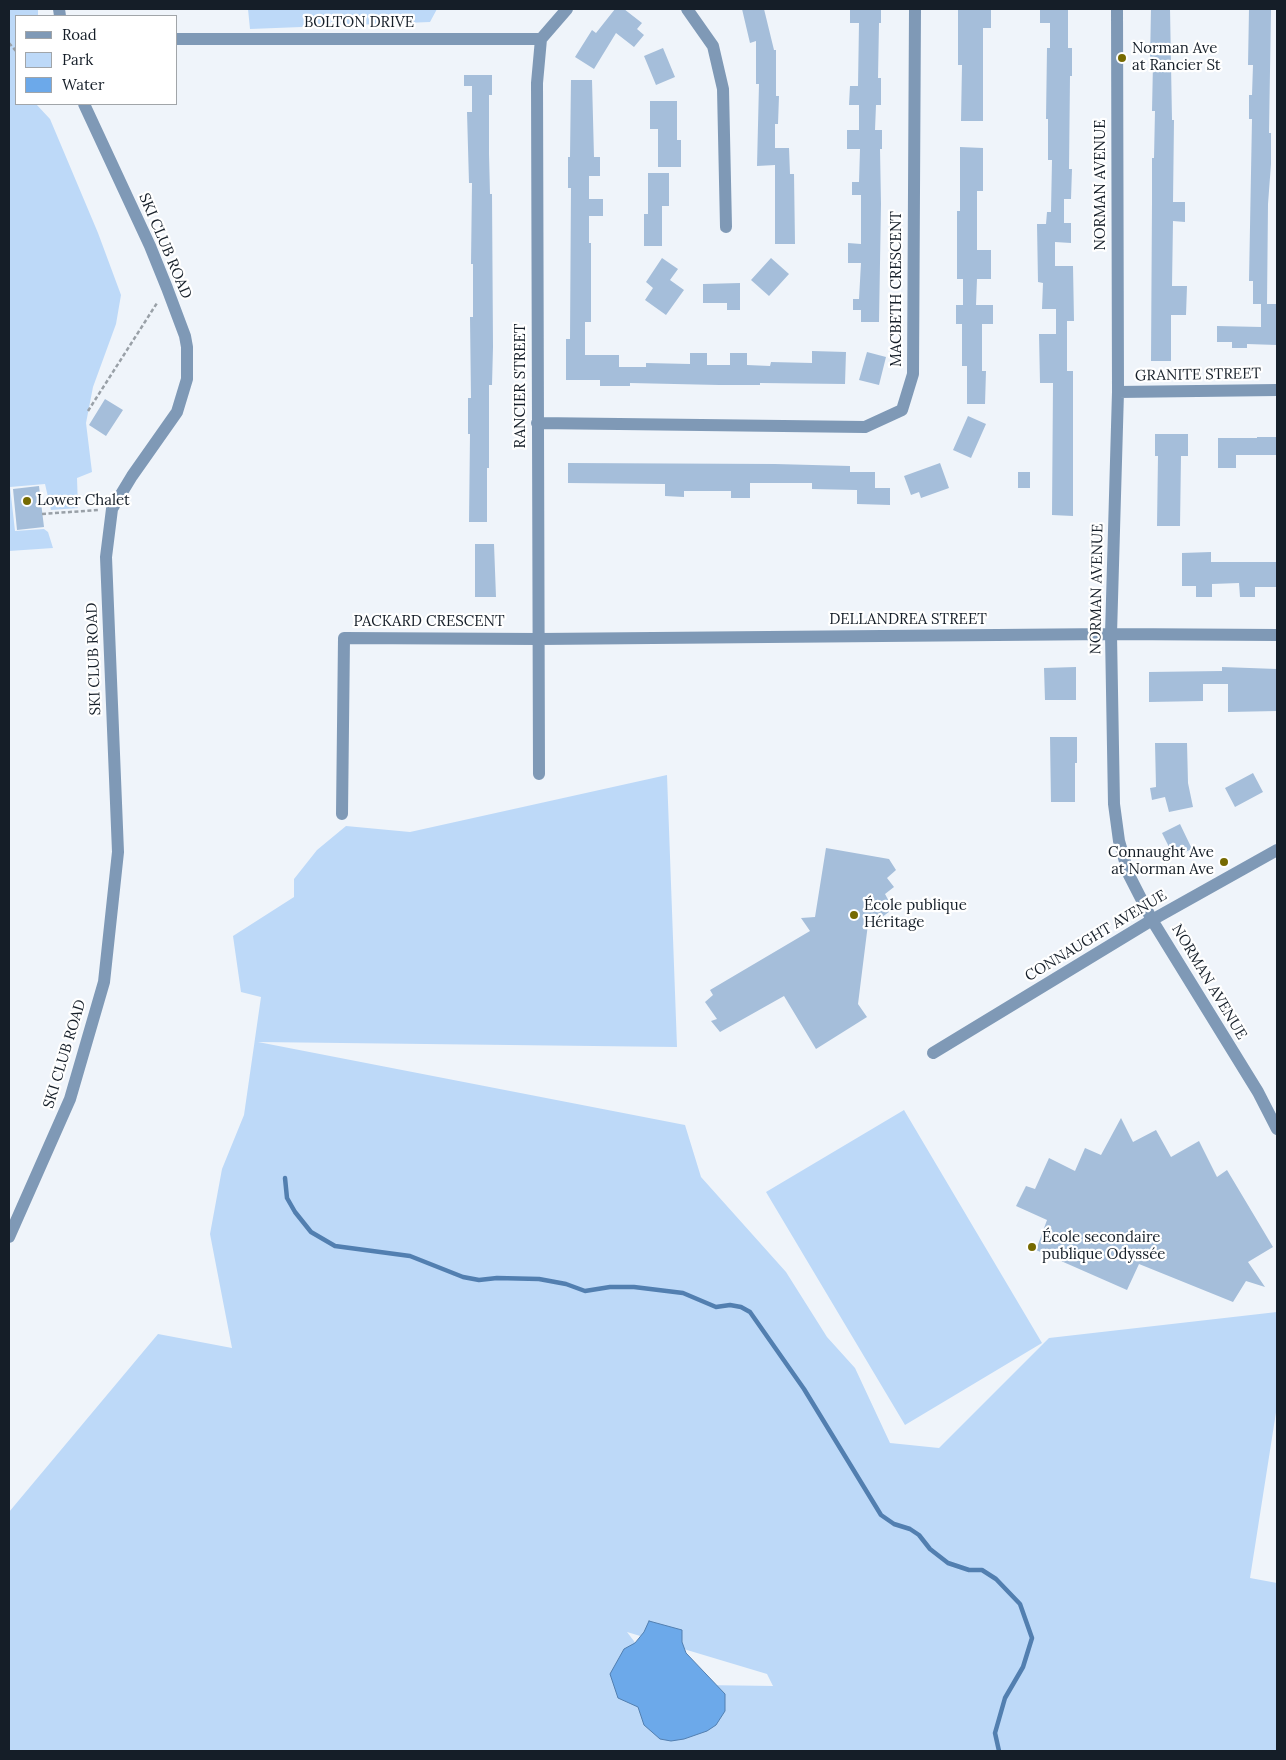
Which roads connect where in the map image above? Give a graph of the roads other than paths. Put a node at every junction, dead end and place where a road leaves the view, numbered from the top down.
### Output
1 (567, 9) edge
2 (687, 9) edge
3 (915, 9) edge
4 (1117, 9) edge
5 (178, 39) edge
6 (541, 39) junction
7 (84, 105) edge
8 (726, 227) dead end
9 (1277, 390) edge
10 (1118, 392) junction
11 (537, 423) junction
12 (1112, 634) junction
13 (1277, 635) edge
14 (539, 639) junction
15 (539, 774) dead end
16 (342, 814) dead end
17 (1277, 850) edge
18 (1152, 920) junction
19 (933, 1053) dead end
20 (1277, 1129) edge
21 (9, 1237) edge

1 - 6 street
2 - 8 street
3 - 11 street, MACBETH CRESCENT
4 - 10 street, NORMAN AVENUE
5 - 6 street, BOLTON DRIVE
6 - 11 street, RANCIER STREET
7 - 21 street, SKI CLUB ROAD
9 - 10 street, GRANITE STREET
10 - 12 street, NORMAN AVENUE
11 - 14 street, RANCIER STREET
12 - 13 street, DELLANDREA STREET
12 - 14 street, DELLANDREA STREET
12 - 18 street, NORMAN AVENUE
14 - 15 street, RANCIER STREET
14 - 16 street, PACKARD CRESCENT
17 - 18 street, CONNAUGHT AVENUE
18 - 19 street, CONNAUGHT AVENUE
18 - 20 street, NORMAN AVENUE

